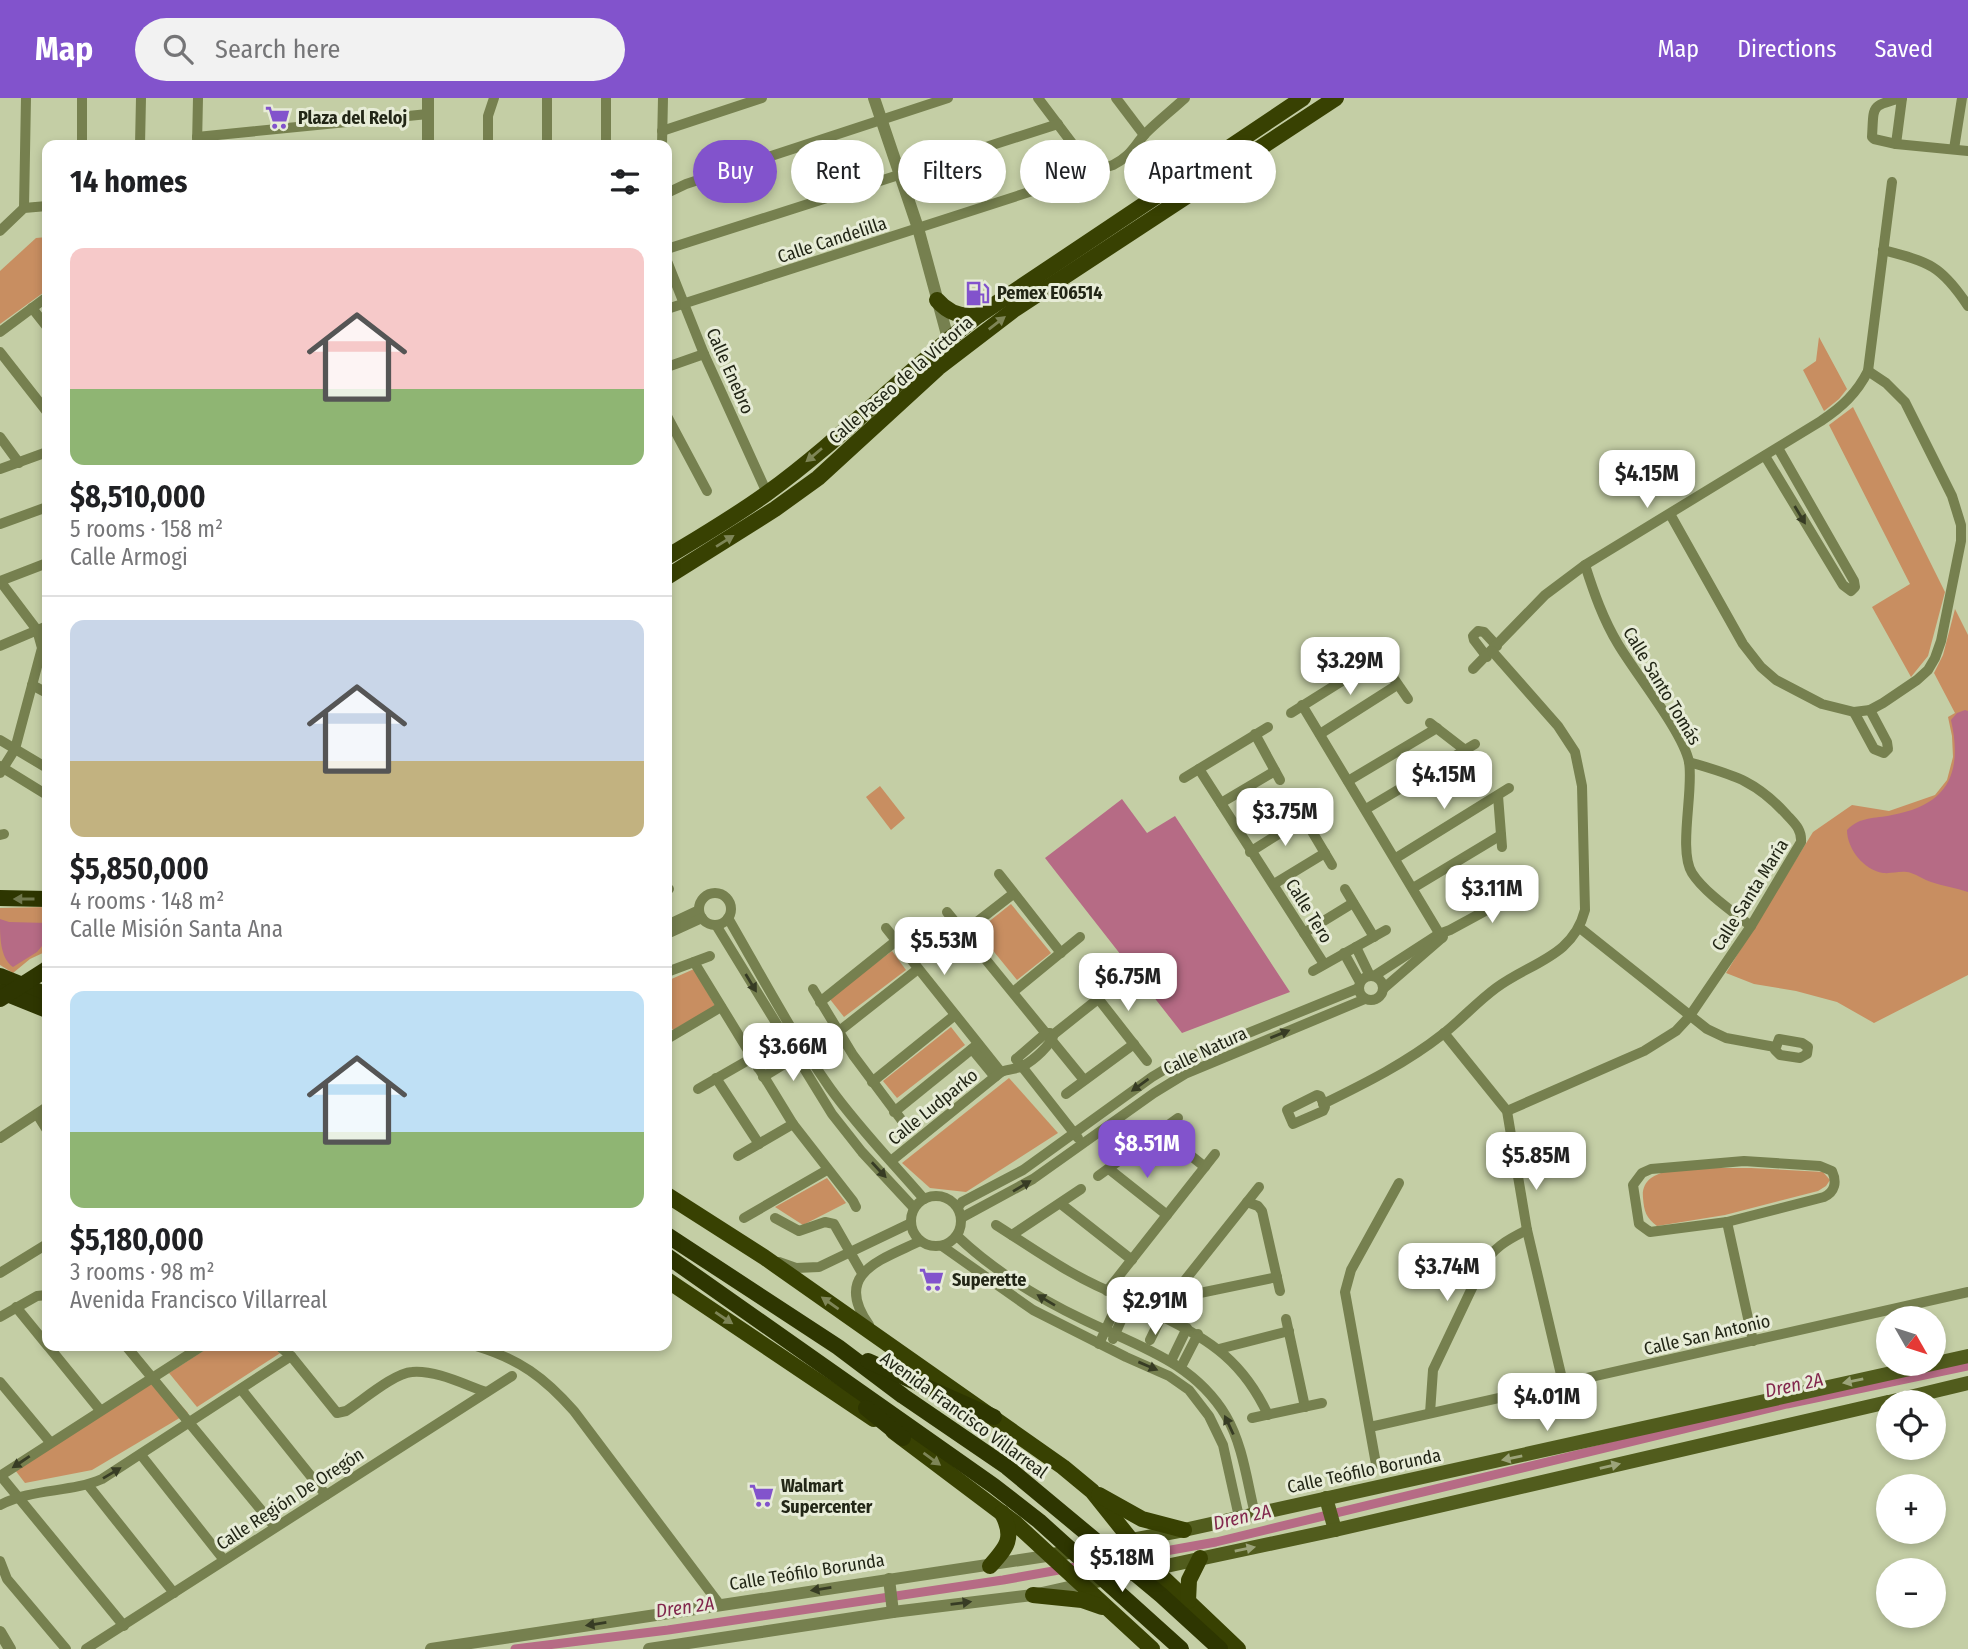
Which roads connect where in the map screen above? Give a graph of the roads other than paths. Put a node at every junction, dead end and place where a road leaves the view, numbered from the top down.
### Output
1 (26, 98) edge
2 (82, 98) edge
3 (141, 98) edge
4 (198, 98) edge
5 (428, 98) edge
6 (494, 98) edge
7 (547, 98) edge
8 (606, 98) edge
9 (663, 98) edge
10 (762, 98) edge
11 (874, 98) edge
12 (948, 98) edge
13 (1038, 98) edge
14 (1116, 98) edge
15 (1185, 98) edge
16 (1303, 98) edge
17 (1336, 98) edge
18 (1902, 98) edge
19 (1962, 98) edge
20 (428, 114) junction
21 (1275, 117) junction
22 (881, 120) junction
23 (1058, 124) junction
24 (662, 131) junction
25 (1144, 135) junction
26 (82, 140) edge
27 (140, 140) edge
28 (197, 140) edge
29 (206, 140) edge
30 (428, 140) edge
31 (488, 140) edge
32 (547, 140) edge
33 (606, 140) edge
34 (662, 140) edge
35 (1006, 140) edge
36 (1070, 140) edge
37 (1260, 140) edge
38 (1271, 140) edge
39 (1896, 144) junction
40 (1954, 149) junction
41 (1968, 151) edge
42 (1110, 165) edge
43 (898, 168) edge
44 (898, 175) edge
45 (1892, 183) dead end
46 (672, 191) edge
47 (1020, 195) edge
48 (910, 203) edge
49 (1176, 203) edge
50 (42, 206) edge
51 (24, 208) junction
52 (1130, 214) junction
53 (918, 228) junction
54 (0, 230) edge
55 (672, 246) edge
56 (1883, 250) junction
57 (1083, 265) junction
58 (672, 274) edge
59 (937, 300) junction
60 (42, 301) edge
61 (684, 305) junction
62 (1968, 306) edge
63 (32, 308) junction
64 (672, 308) edge
65 (979, 315) junction
66 (42, 321) edge
67 (0, 332) edge
68 (947, 339) junction
69 (0, 352) edge
70 (704, 354) junction
71 (954, 356) junction
72 (672, 365) edge
73 (1868, 371) junction
74 (42, 406) edge
75 (672, 425) edge
76 (0, 437) edge
77 (1778, 448) junction
78 (42, 454) edge
79 (1765, 456) junction
80 (19, 463) junction
81 (0, 469) edge
82 (707, 491) dead end
83 (767, 494) junction
84 (42, 509) edge
85 (1670, 514) junction
86 (0, 524) edge
87 (1826, 531) junction
88 (1814, 539) junction
89 (672, 554) edge
90 (42, 565) edge
91 (1586, 565) junction
92 (672, 574) edge
93 (0, 581) edge
94 (42, 628) edge
95 (0, 646) edge
96 (1393, 649) dead end
97 (1492, 651) junction
98 (1380, 657) junction
99 (1473, 668) dead end
100 (32, 685) junction
101 (1397, 685) junction
102 (42, 690) edge
103 (1408, 699) dead end
104 (1302, 705) junction
105 (1870, 710) junction
106 (1854, 712) junction
107 (1290, 713) dead end
108 (1268, 727) dead end
109 (1255, 734) junction
110 (1320, 734) junction
111 (0, 740) edge
112 (1475, 744) dead end
113 (15, 749) junction
114 (1465, 750) junction
115 (1689, 762) junction
116 (42, 765) edge
117 (1, 769) edge
118 (1199, 769) junction
119 (1184, 778) dead end
120 (1348, 781) junction
121 (1509, 788) dead end
122 (42, 792) edge
123 (1498, 796) junction
124 (1221, 803) junction
125 (1298, 808) dead end
126 (1366, 809) junction
127 (1304, 818) junction
128 (1501, 835) junction
129 (1502, 847) dead end
130 (1250, 852) junction
131 (1325, 853) junction
132 (1396, 858) junction
133 (1332, 865) dead end
134 (999, 874) dead end
135 (1274, 884) junction
136 (1413, 888) junction
137 (1345, 889) dead end
138 (1520, 892) dead end
139 (1013, 894) junction
140 (0, 898) edge
141 (42, 899) edge
142 (1353, 903) junction
143 (947, 912) dead end
144 (701, 914) junction
145 (728, 918) junction
146 (672, 923) edge
147 (716, 925) junction
148 (1751, 926) junction
149 (886, 928) dead end
150 (1580, 928) junction
151 (672, 930) edge
152 (1386, 930) dead end
153 (964, 932) junction
154 (1304, 933) junction
155 (1444, 934) junction
156 (1080, 937) dead end
157 (1374, 937) junction
158 (896, 941) junction
159 (1356, 947) junction
160 (1061, 953) junction
161 (1344, 953) junction
162 (710, 956) dead end
163 (694, 962) junction
164 (1324, 964) junction
165 (918, 969) junction
166 (672, 970) edge
167 (1313, 971) dead end
168 (42, 972) edge
169 (0, 976) edge
170 (1372, 976) junction
171 (1086, 984) dead end
172 (1359, 985) junction
173 (813, 989) dead end
174 (1383, 989) junction
175 (0, 991) edge
176 (1013, 992) junction
177 (42, 993) edge
178 (0, 999) edge
179 (1098, 999) junction
180 (1365, 999) junction
181 (820, 1002) junction
182 (721, 1007) junction
183 (42, 1008) edge
184 (955, 1015) junction
185 (1689, 1017) junction
186 (838, 1032) junction
187 (672, 1033) edge
188 (1444, 1033) junction
189 (1051, 1036) junction
190 (1134, 1044) junction
191 (803, 1046) junction
192 (975, 1047) junction
193 (1775, 1047) dead end
194 (792, 1053) junction
195 (752, 1058) junction
196 (1147, 1061) dead end
197 (1017, 1065) junction
198 (761, 1072) junction
199 (998, 1075) junction
200 (716, 1078) junction
201 (1084, 1080) junction
202 (872, 1082) junction
203 (698, 1088) dead end
204 (1066, 1094) dead end
205 (1323, 1104) dead end
206 (42, 1110) edge
207 (1507, 1111) junction
208 (894, 1112) junction
209 (37, 1114) junction
210 (1178, 1118) dead end
211 (42, 1122) edge
212 (793, 1124) junction
213 (906, 1126) dead end
214 (1160, 1132) junction
215 (1074, 1133) junction
216 (0, 1138) edge
217 (759, 1144) junction
218 (1083, 1144) junction
219 (1215, 1154) dead end
220 (738, 1156) dead end
221 (891, 1161) junction
222 (1205, 1167) junction
223 (1109, 1169) junction
224 (827, 1170) junction
225 (1098, 1176) dead end
226 (1399, 1183) dead end
227 (1259, 1187) dead end
228 (1081, 1189) dead end
229 (672, 1198) edge
230 (924, 1199) junction
231 (1247, 1202) junction
232 (1061, 1204) junction
233 (856, 1207) dead end
234 (914, 1208) junction
235 (960, 1212) junction
236 (1167, 1215) junction
237 (744, 1218) dead end
238 (775, 1218) dead end
239 (1727, 1222) junction
240 (911, 1223) junction
241 (996, 1225) dead end
242 (1527, 1230) junction
243 (1012, 1235) junction
244 (957, 1236) junction
245 (672, 1238) edge
246 (920, 1241) junction
247 (942, 1246) junction
248 (42, 1247) edge
249 (36, 1251) junction
250 (850, 1252) junction
251 (42, 1253) edge
252 (764, 1257) junction
253 (672, 1259) edge
254 (1132, 1260) junction
255 (0, 1273) edge
256 (862, 1273) junction
257 (1277, 1277) junction
258 (672, 1283) edge
259 (1107, 1291) junction
260 (1280, 1291) dead end
261 (1968, 1292) edge
262 (42, 1295) edge
263 (1170, 1299) junction
264 (16, 1307) junction
265 (1161, 1316) junction
266 (0, 1317) edge
267 (1286, 1319) dead end
268 (1187, 1328) junction
269 (1289, 1331) junction
270 (1110, 1333) junction
271 (875, 1334) junction
272 (1198, 1335) junction
273 (42, 1340) edge
274 (1150, 1340) dead end
275 (1753, 1341) junction
276 (790, 1342) junction
277 (1132, 1344) junction
278 (1104, 1346) junction
279 (838, 1347) junction
280 (1219, 1349) junction
281 (51, 1351) edge
282 (130, 1351) edge
283 (194, 1351) edge
284 (284, 1351) edge
285 (490, 1351) edge
286 (290, 1356) junction
287 (1968, 1356) edge
288 (1126, 1357) junction
289 (1171, 1361) junction
290 (1181, 1367) junction
291 (512, 1376) dead end
292 (152, 1378) junction
293 (0, 1381) edge
294 (1563, 1383) junction
295 (1968, 1383) edge
296 (241, 1389) junction
297 (1939, 1390) edge
298 (486, 1392) junction
299 (1210, 1393) junction
300 (1200, 1402) junction
301 (1322, 1403) dead end
302 (1876, 1405) edge
303 (1305, 1406) junction
304 (100, 1410) junction
305 (1430, 1413) junction
306 (1268, 1415) junction
307 (994, 1417) junction
308 (1252, 1418) dead end
309 (189, 1423) junction
310 (1370, 1427) junction
311 (903, 1438) junction
312 (50, 1442) junction
313 (141, 1455) junction
314 (1229, 1464) junction
315 (1376, 1464) dead end
316 (0, 1476) edge
317 (1246, 1478) junction
318 (88, 1485) junction
319 (1092, 1491) junction
320 (326, 1495) junction
321 (18, 1497) junction
322 (1328, 1502) junction
323 (0, 1505) edge
324 (1000, 1511) junction
325 (1255, 1514) junction
326 (1239, 1517) junction
327 (1334, 1526) junction
328 (275, 1527) junction
329 (1184, 1530) junction
330 (1134, 1544) junction
331 (1055, 1558) junction
332 (1200, 1558) junction
333 (224, 1560) junction
334 (0, 1561) edge
335 (990, 1566) junction
336 (1152, 1566) junction
337 (1080, 1581) junction
338 (889, 1583) junction
339 (174, 1593) junction
340 (1033, 1595) junction
341 (1188, 1601) junction
342 (720, 1605) junction
343 (893, 1610) junction
344 (1111, 1610) junction
345 (124, 1626) junction
346 (0, 1632) edge
347 (10, 1649) edge
348 (66, 1649) edge
349 (86, 1649) edge
350 (430, 1649) edge
351 (649, 1649) edge
352 (1153, 1649) edge
353 (1181, 1649) edge
354 (1220, 1649) edge
355 (1238, 1649) edge

1 - 51 street
2 - 26 street
3 - 27 street
4 - 28 street
5 - 20 street
6 - 31 street
7 - 32 street
8 - 33 street
9 - 24 street
10 - 24 street
11 - 22 street
12 - 22 street
13 - 23 street
14 - 25 street
15 - 25 street, Calle Candelilla
16 - 21 main road, Calle Paseo de la Victoria
17 - 38 main road, Calle Paseo de la Victoria
18 - 39 street
18 - 39 street
19 - 40 street
20 - 29 street
20 - 30 street
21 - 37 main road
21 - 52 main road, Calle Paseo de la Victoria
22 - 43 street
22 - 46 street
23 - 35 street
23 - 36 street
24 - 34 street
25 - 42 street, Calle Candelilla
39 - 40 street
40 - 41 street
44 - 55 street
45 - 56 street
47 - 53 street, Calle Candelilla
48 - 53 street
49 - 57 main road, Calle Paseo de la Victoria
50 - 51 street
51 - 54 street
52 - 57 main road
52 - 65 main road, Calle Paseo de la Victoria
53 - 59 street
53 - 61 street, Calle Candelilla
56 - 62 street
56 - 73 street
71 -> 57 main road, Calle Paseo de la Victoria
58 - 61 street, Calle Enebro
59 - 65 main road
59 - 68 street
60 - 63 street
61 - 64 street, Calle Candelilla
61 - 70 street, Calle Enebro
63 - 66 street
63 - 67 street
65 - 68 main road, Calle Paseo de la Victoria
68 - 71 street
68 -> 83 main road, Calle Paseo de la Victoria
69 - 74 street
70 - 72 street
70 - 83 street, Calle Enebro
92 -> 71 main road, Calle Paseo de la Victoria
73 - 77 street
73 - 105 street
75 - 82 street
76 - 80 street
77 - 79 street
77 - 87 street
78 - 80 street
79 - 85 street
79 -> 88 street
80 - 81 street
83 - 89 main road, Calle Paseo de la Victoria
84 - 86 street
85 - 91 street
85 - 106 street
87 - 88 street
87 - 88 street
90 - 93 street
91 - 97 street
91 - 115 street, Calle Santo Tomás
93 - 94 street
94 - 95 street
94 - 100 street
96 - 98 street
97 - 99 street
97 - 150 street
98 - 101 street
98 - 104 street
100 - 102 street
100 - 113 street
101 - 103 street
101 - 110 street
104 - 107 street
104 - 110 street
105 - 106 street
105 - 106 street
108 - 109 street
109 - 118 street
109 - 124 street
110 - 120 street
111 - 113 street
112 - 114 street
113 - 116 street
113 - 117 street
114 - 120 street
114 - 126 street
115 - 148 street, Calle Santo Tomás
115 - 148 street, Calle Santa María
117 - 122 street
118 - 119 street
118 - 124 street, Calle Tero
120 - 126 street
121 - 123 street
123 - 128 street
123 - 132 street
124 - 130 street, Calle Tero
125 - 127 street
126 - 132 street
127 - 130 street
127 - 131 street
128 - 129 street
128 - 136 street
130 - 135 street, Calle Tero
131 - 133 street
131 - 135 street
132 - 136 street
134 - 139 street
135 - 154 street, Calle Tero
136 - 155 street
137 - 142 street
138 - 155 street
139 - 153 street
139 - 160 street
141 -> 140 highway
142 - 154 street
142 - 157 street
143 - 153 street
144 - 145 street
144 - 146 street
144 - 147 street
144 - 151 street
145 - 147 street
145 - 191 street
147 -> 194 street
148 - 185 street, Calle Santa María
149 - 158 street, Calle Ludparko
150 - 185 street
150 - 188 street
152 - 157 street
153 - 176 street
154 - 164 street, Calle Tero
155 - 170 street
155 - 174 street
156 - 160 street
157 - 159 street
158 - 165 street, Calle Ludparko
158 - 181 street
159 - 161 street
159 - 170 street
160 - 176 street
161 - 164 street
161 - 172 street
162 - 163 street
163 - 166 street
163 - 182 street
164 - 167 street
165 - 184 street, Calle Ludparko
165 - 186 street
168 - 178 highway
169 - 177 highway
170 - 172 street
170 - 174 street
171 - 179 street
172 - 180 street
172 -> 215 street, Calle Natura
173 - 181 street
174 - 180 street
175 - 183 highway
176 - 189 street
179 - 189 street
179 - 190 street
218 -> 180 street, Calle Natura
181 - 186 street
182 - 187 street
182 - 195 street
184 - 192 street, Calle Ludparko
184 - 202 street
185 - 193 street
185 - 207 street, Calle Santa María
186 - 202 street
188 - 205 street
188 - 207 street
189 - 197 street
189 - 201 street
190 - 196 street
190 - 201 street
191 - 194 street
191 - 221 street
192 - 199 street, Calle Ludparko
192 - 208 street
194 - 198 street
194 -> 234 street
195 - 198 street
195 - 200 street
197 - 199 street, Calle Ludparko
197 - 215 street
198 - 212 street
199 - 221 street, Calle Ludparko
200 - 203 street
200 - 217 street
201 - 204 street
202 - 208 street
206 - 209 street
207 - 242 street
208 - 213 street
209 - 211 street
209 - 216 street
210 - 214 street
212 - 217 street
212 - 224 street
214 - 222 street
214 - 223 street
215 - 218 street
215 - 235 street, Calle Natura
217 - 220 street
235 -> 218 street, Calle Natura
219 - 222 street
221 - 230 street
222 - 236 street
223 - 225 street
223 - 236 street
224 - 233 street
224 - 237 street
226 - 310 street
227 - 231 street
228 - 232 street
229 - 252 main road
230 - 234 street
230 - 235 street
231 - 257 street
231 - 263 street
232 - 243 street
232 - 254 street
234 - 240 street
235 - 244 street
236 - 254 street
238 - 250 street
239 - 239 street
239 - 275 street
240 - 246 street
240 - 250 street
241 - 243 street
242 - 294 street
242 - 305 street
243 - 259 street
244 - 247 street
270 -> 244 street
245 - 279 highway, Avenida Francisco Villarreal
246 - 247 street
246 - 256 street
247 - 278 street
248 - 249 street
249 - 251 street
249 - 255 street
250 - 252 street
250 - 256 street
271 -> 252 main road
253 - 276 highway
254 - 259 street
256 - 271 street
257 - 260 street
257 - 263 street
258 -> 311 main road
259 - 270 street
261 - 275 street, Calle San Antonio
262 - 264 street
263 - 265 street
264 - 266 street
264 - 273 street
265 - 268 street
265 - 274 street
267 - 269 street
268 - 272 street
268 - 289 street
269 - 280 street
269 - 303 street
270 - 277 street
270 - 278 street
271 - 307 main road
272 - 280 street
272 - 290 street
275 - 294 street, Calle San Antonio
276 - 311 highway
276 - 353 highway
277 - 288 street
277 - 289 street
278 - 288 street
279 - 307 highway
279 - 354 highway, Avenida Francisco Villarreal
280 - 306 street
281 - 304 street
282 - 292 street
283 - 292 street
284 - 286 street
285 - 342 street
286 - 296 street
286 - 298 street
287 -> 322 main road, Calle Teófilo Borunda
288 -> 300 street
289 - 290 street
290 - 299 street
291 - 298 street, Calle Región De Oregón
292 - 304 street
292 - 309 street
293 - 312 street
294 - 305 street, Calle San Antonio
295 - 297 main road
296 - 309 street
296 - 320 street
298 - 320 street, Calle Región De Oregón
299 - 300 street
317 -> 299 street
300 - 314 street
301 - 303 street
327 -> 302 main road
303 - 306 street
304 - 312 street
305 - 310 street, Calle San Antonio
306 - 308 street
307 - 319 main road
309 - 313 street
309 - 328 street
310 - 315 street
311 -> 324 main road
312 -> 316 street
318 -> 313 street
313 - 333 street
314 - 317 street
314 - 326 street
316 - 321 street
317 - 325 street
318 - 321 street
318 - 339 street
319 - 329 main road
319 - 330 main road
320 - 328 street, Calle Región De Oregón
321 - 323 street
321 - 345 street
322 - 325 main road, Calle Teófilo Borunda
322 - 327 main road
324 - 331 main road
324 - 335 main road
325 - 326 main road, Calle Teófilo Borunda
326 - 329 main road, Calle Teófilo Borunda
332 -> 327 main road
328 - 333 street, Calle Región De Oregón
329 - 330 main road, Calle Teófilo Borunda
330 - 331 main road, Calle Teófilo Borunda
330 - 336 main road
331 - 335 street, Calle Teófilo Borunda
331 - 337 main road
332 - 336 main road
332 - 341 main road
333 - 339 street, Calle Región De Oregón
334 - 348 street
335 - 338 street, Calle Teófilo Borunda
336 - 337 main road
336 - 341 main road
337 - 340 street
337 - 344 main road
338 -> 342 street, Calle Teófilo Borunda
338 - 343 street
339 - 345 street, Calle Región De Oregón
343 -> 340 street
340 - 344 main road
341 - 355 main road
342 -> 350 street, Calle Teófilo Borunda
343 - 351 street
344 - 352 main road
345 - 349 street, Calle Región De Oregón
346 - 347 street

